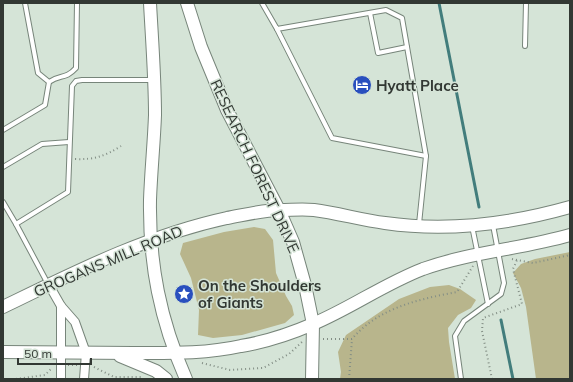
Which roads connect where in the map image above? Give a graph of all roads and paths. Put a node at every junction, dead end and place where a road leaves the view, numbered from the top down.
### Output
1 (25, 3) edge
2 (77, 3) edge
3 (150, 3) edge
4 (187, 3) edge
5 (262, 3) edge
6 (526, 3) edge
7 (370, 13) junction
8 (277, 29) junction
9 (525, 46) dead end
10 (407, 47) junction
11 (72, 73) junction
12 (154, 80) junction
13 (76, 81) junction
14 (48, 82) junction
15 (3, 130) edge
16 (69, 142) junction
17 (121, 146) dead end
18 (426, 156) junction
19 (69, 159) junction
20 (3, 167) edge
21 (3, 202) edge
22 (570, 207) edge
23 (279, 210) junction
24 (16, 224) junction
25 (493, 224) junction
26 (419, 226) junction
27 (472, 226) junction
28 (570, 235) edge
29 (151, 239) junction
30 (498, 250) junction
31 (478, 254) junction
32 (516, 260) dead end
33 (49, 285) junction
34 (488, 304) junction
35 (61, 306) junction
36 (3, 307) edge
37 (313, 324) junction
38 (352, 339) dead end
39 (3, 352) edge
40 (61, 352) junction
41 (86, 353) junction
42 (112, 353) junction
43 (175, 353) junction
44 (61, 379) edge
45 (84, 379) edge
46 (166, 379) edge
47 (186, 379) edge
48 (312, 379) edge
49 (349, 379) edge
50 (461, 379) edge
51 (492, 379) edge

1 - 14 lane
2 - 11 lane
3 - 12 main road
4 - 23 main road, RESEARCH FOREST DRIVE
5 - 8 lane
6 - 9 lane
7 - 8 lane
7 - 10 lane
7 - 10 lane
8 - 18 lane
10 - 18 lane
11 - 13 lane
11 - 14 lane
12 - 13 lane
12 - 29 main road
13 - 16 lane
14 - 15 lane
16 - 19 lane
16 - 20 lane
17 - 19 path
18 - 26 lane
19 - 24 lane
21 - 24 lane
22 - 25 main road, GROGANS MILL ROAD
23 - 26 main road, GROGANS MILL ROAD
23 - 29 main road, GROGANS MILL ROAD
23 - 37 main road, RESEARCH FOREST DRIVE
24 - 33 lane
25 - 27 main road, GROGANS MILL ROAD
25 - 30 lane
26 - 27 main road, GROGANS MILL ROAD
27 - 31 lane
28 - 30 main road
29 - 33 main road, GROGANS MILL ROAD
29 - 43 main road
30 - 31 main road
30 - 34 lane
31 - 34 lane
31 - 37 main road
32 - 51 path
33 - 35 street
33 - 36 main road, GROGANS MILL ROAD
34 - 50 lane
35 - 40 street
35 - 41 street
37 - 43 main road
37 - 48 main road, RESEARCH FOREST DRIVE
38 - 49 path
39 - 40 main road
40 - 41 main road
40 - 44 street
41 - 42 main road
41 - 45 street
42 - 43 main road
42 - 46 main road
43 - 47 main road

